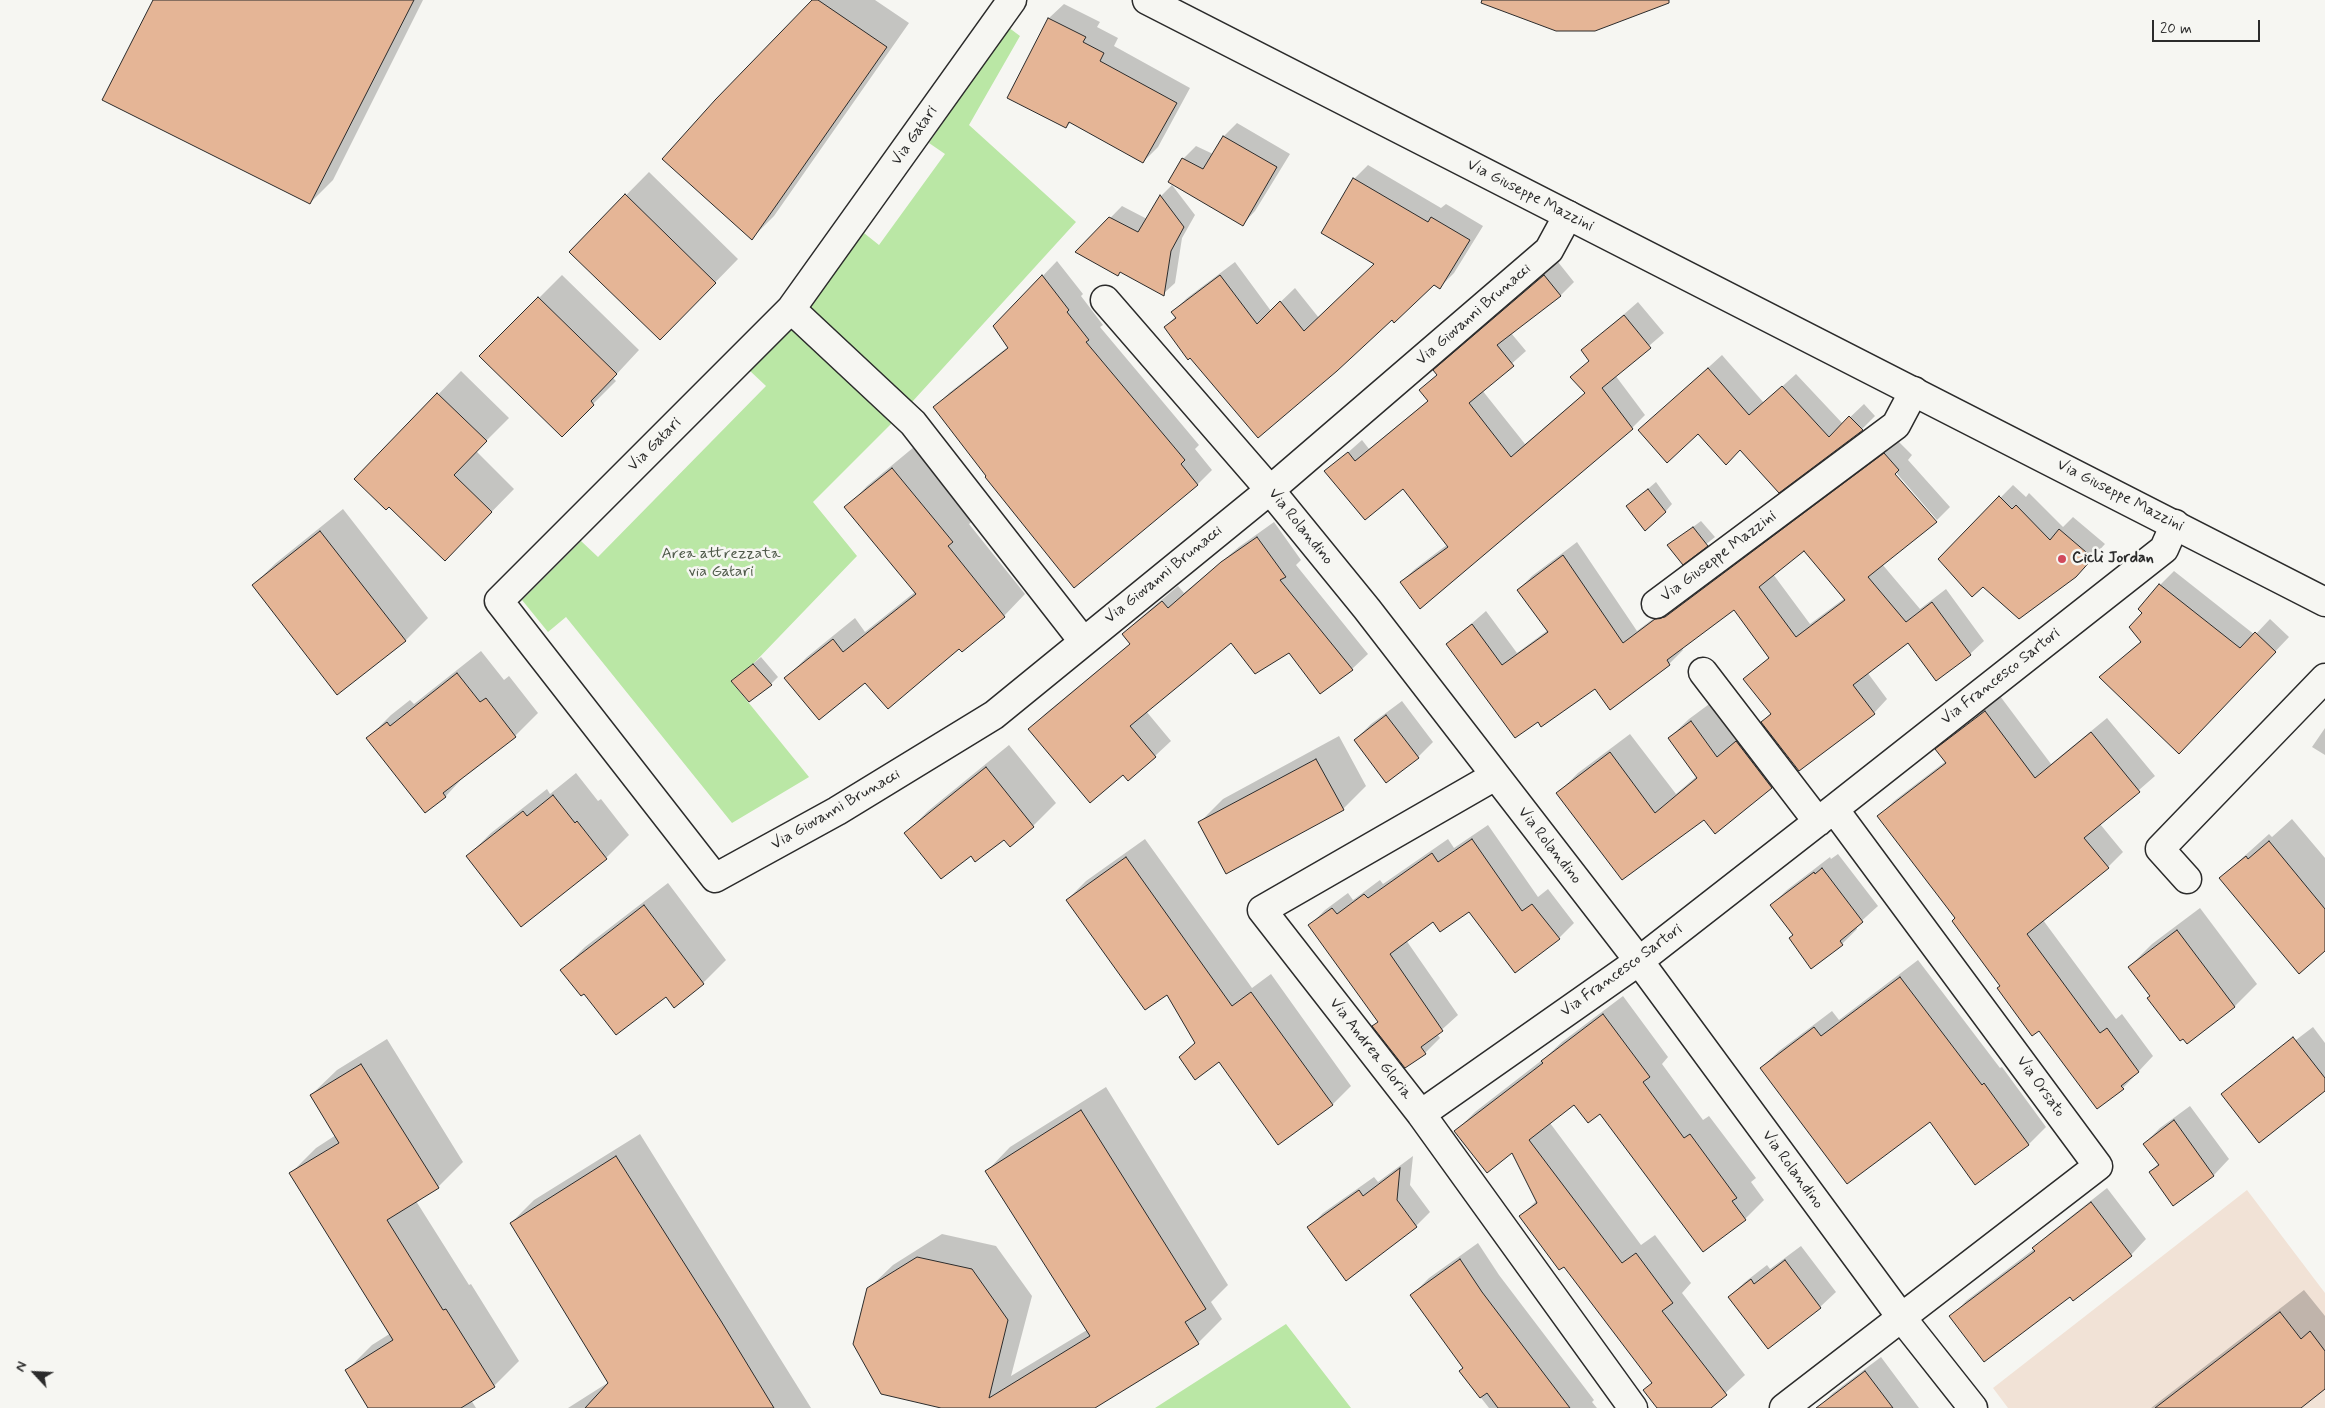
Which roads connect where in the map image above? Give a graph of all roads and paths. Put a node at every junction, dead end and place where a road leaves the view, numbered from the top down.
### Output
1 (1012, 0) edge
2 (1147, 0) edge
3 (1568, 215) junction
4 (1105, 300) dead end
5 (792, 309) junction
6 (1914, 391) junction
7 (1270, 490) junction
8 (2175, 524) junction
9 (2325, 602) edge
10 (1656, 604) dead end
11 (1083, 641) junction
12 (1703, 672) dead end
13 (2325, 678) edge
14 (1495, 776) junction
15 (1826, 815) junction
16 (715, 878) joint
17 (2187, 879) dead end
18 (1639, 961) junction
19 (1421, 1114) junction
20 (1901, 1317) junction
21 (1632, 1408) edge
22 (1784, 1408) edge
23 (1973, 1408) edge

1 - 5 street, Via Gatari
2 - 3 street, Via Giuseppe Mazzini
3 - 6 street, Via Giuseppe Mazzini
3 - 7 street, Via Giovanni Brunacci
4 - 7 street, Via Rolandino
5 - 11 street
5 - 16 street, Via Gatari
6 - 8 street, Via Giuseppe Mazzini
6 - 10 street, Via Giuseppe Mazzini
7 - 11 street, Via Giovanni Brunacci
7 - 14 street, Via Rolandino
8 - 9 street, Via Giuseppe Mazzini
8 - 15 street, Via Francesco Sartori
11 - 16 street, Via Giovanni Brunacci
12 - 15 street
13 - 17 street
14 - 18 street, Via Rolandino
14 - 19 street, Via Andrea Gloria
15 - 18 street, Via Francesco Sartori
15 - 20 street, Via Orsato
18 - 19 street, Via Francesco Sartori
18 - 20 street, Via Rolandino
19 - 21 street, Via Andrea Gloria
20 - 22 street
20 - 23 street, Via Rolandino

